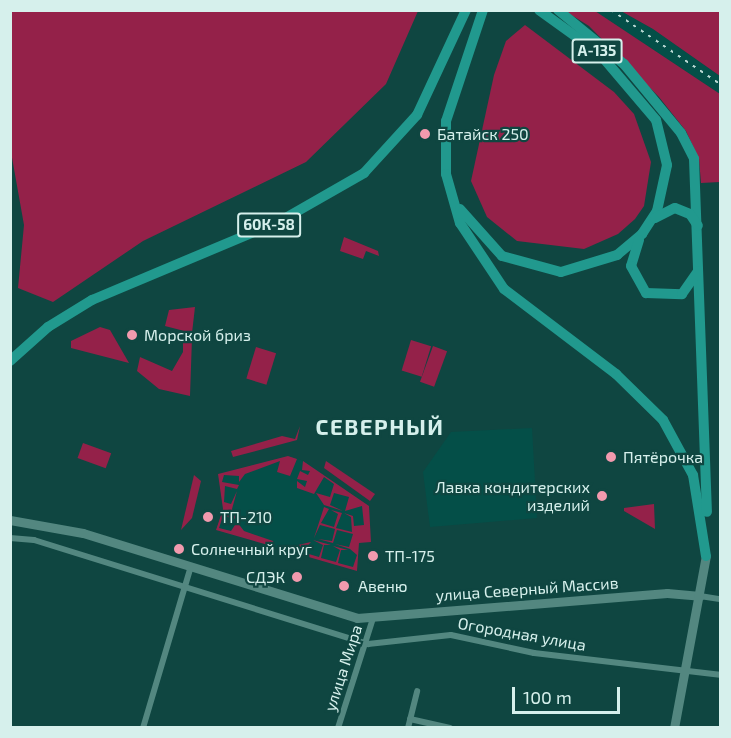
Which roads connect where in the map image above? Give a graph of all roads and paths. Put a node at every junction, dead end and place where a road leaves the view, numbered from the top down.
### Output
1 (483, 10) edge
2 (540, 10) edge
3 (558, 10) edge
4 (465, 14) edge
5 (446, 121) junction
6 (650, 224) junction
7 (698, 226) junction
8 (642, 234) junction
9 (700, 267) junction
10 (10, 361) edge
11 (10, 520) edge
12 (10, 538) edge
13 (706, 556) junction
14 (190, 569) junction
15 (185, 589) junction
16 (700, 596) junction
17 (720, 599) edge
18 (373, 618) junction
19 (368, 644) junction
20 (685, 671) junction
21 (720, 675) edge
22 (417, 692) dead end
23 (410, 719) junction
24 (143, 728) edge
25 (338, 728) edge
26 (408, 728) edge
27 (450, 728) edge
28 (674, 728) edge

1 - 5 highway
2 - 6 highway, А-135
3 - 7 highway
4 - 10 highway, 60К-58
5 - 8 highway
5 - 13 highway
6 - 7 highway
6 - 8 highway
7 - 9 highway
8 - 9 highway
9 - 13 highway
11 - 14 street, улица Северный Массив
12 - 15 street, Огородная улица
13 - 16 street
14 - 15 street
14 - 18 street, улица Северный Массив
15 - 19 street, Огородная улица
15 - 24 street
16 - 17 street
16 - 18 street, улица Северный Массив
16 - 20 street
18 - 19 street, улица Мира
19 - 20 street, Огородная улица
19 - 25 street, улица Мира
20 - 21 street, Огородная улица
20 - 28 street
22 - 23 street
23 - 26 street
23 - 27 street

